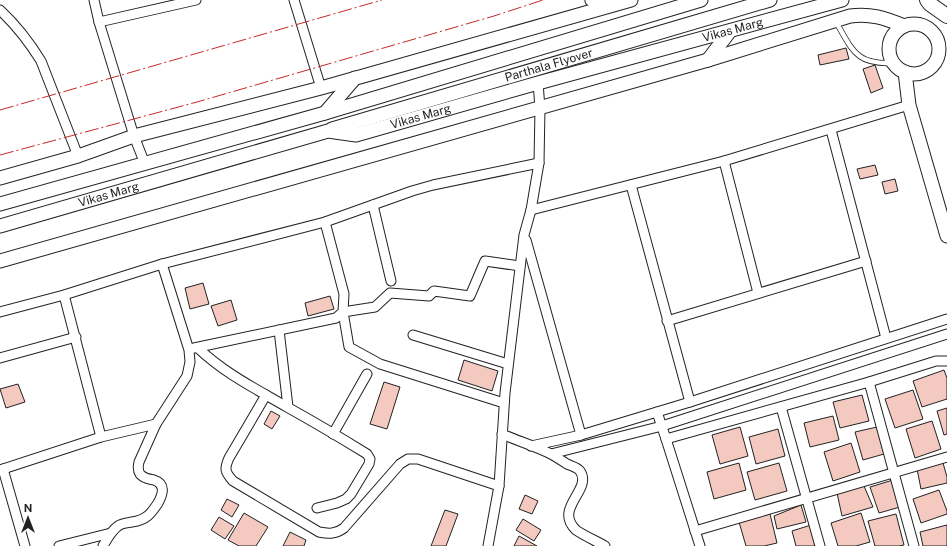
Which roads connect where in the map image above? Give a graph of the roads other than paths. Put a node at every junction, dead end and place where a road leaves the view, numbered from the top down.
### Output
1 (94, 0) edge
2 (196, 0) edge
3 (294, 0) edge
4 (608, 0) edge
5 (702, 0) edge
6 (770, 0) edge
7 (842, 0) edge
8 (927, 0) edge
9 (623, 1) edge
10 (589, 4) edge
11 (0, 10) edge
12 (947, 16) edge
13 (836, 21) junction
14 (99, 22) junction
15 (754, 25) junction
16 (904, 26) junction
17 (730, 31) junction
18 (934, 33) junction
19 (947, 40) edge
20 (759, 44) junction
21 (943, 56) edge
22 (708, 60) junction
23 (894, 63) junction
24 (905, 72) junction
25 (355, 78) junction
26 (538, 84) junction
27 (321, 88) junction
28 (910, 105) junction
29 (540, 108) junction
30 (325, 113) junction
31 (831, 130) junction
32 (328, 131) junction
33 (134, 136) junction
34 (78, 156) junction
35 (724, 162) junction
36 (539, 163) junction
37 (145, 164) junction
38 (0, 178) edge
39 (631, 185) junction
40 (0, 204) edge
41 (373, 205) junction
42 (531, 210) junction
43 (325, 222) junction
44 (0, 226) edge
45 (524, 235) junction
46 (947, 236) edge
47 (0, 261) edge
48 (866, 261) junction
49 (162, 264) junction
50 (520, 266) junction
51 (391, 281) dead end
52 (758, 293) junction
53 (64, 295) junction
54 (0, 312) edge
55 (343, 312) junction
56 (947, 318) edge
57 (667, 321) junction
58 (279, 330) junction
59 (947, 334) edge
60 (413, 335) dead end
61 (76, 337) junction
62 (886, 338) junction
63 (193, 349) junction
64 (0, 358) edge
65 (947, 361) edge
66 (508, 364) junction
67 (367, 374) dead end
68 (869, 382) junction
69 (266, 395) junction
70 (690, 402) junction
71 (504, 403) junction
72 (288, 407) junction
73 (782, 407) junction
74 (657, 412) junction
75 (156, 424) junction
76 (662, 426) junction
77 (333, 434) junction
78 (502, 434) junction
79 (581, 435) junction
80 (102, 437) junction
81 (666, 439) junction
82 (531, 446) junction
83 (551, 454) junction
84 (947, 457) edge
85 (2, 469) edge
86 (894, 473) junction
87 (499, 486) junction
88 (807, 498) junction
89 (317, 508) dead end
90 (695, 531) junction
91 (111, 533) junction
92 (25, 546) edge
93 (59, 546) edge
94 (103, 546) edge
95 (488, 546) edge
96 (605, 546) edge
97 (700, 546) edge
98 (820, 546) edge
99 (914, 546) edge

1 - 14 street
2 - 14 street
3 - 27 street
4 - 10 street
5 - 30 main road, Parthala Flyover
6 - 32 main road, Parthala Flyover
7 - 15 main road, Vikas Marg
8 - 12 main road
9 - 10 main road
10 - 25 main road
11 - 34 street
13 - 16 main road
13 - 20 main road
13 - 23 lane
14 - 33 street
15 - 17 main road, Vikas Marg
15 - 20 main road
16 - 18 main road
16 - 23 main road
17 - 22 main road
17 - 26 main road, Vikas Marg
18 - 19 main road
18 - 21 main road
20 - 22 main road
21 - 24 main road
22 - 29 main road
23 - 24 main road
24 - 28 main road
25 - 27 main road
25 - 30 main road
26 - 29 street
26 - 32 main road, Vikas Marg
27 - 33 main road
28 - 31 street
28 - 46 main road
29 - 36 street
29 - 47 main road
30 - 37 main road, Vikas Marg
31 - 35 street
31 - 48 street
32 - 44 main road, Vikas Marg
33 - 34 main road
33 - 37 street
34 - 38 main road
35 - 39 street
35 - 52 street
36 - 41 street
36 - 42 street
37 - 40 main road, Vikas Marg
39 - 42 street
39 - 57 street
41 - 43 street
41 - 51 street
42 - 45 street
43 - 49 street
43 - 55 street
45 - 50 street
45 - 79 street
48 - 52 street
48 - 62 street
49 - 53 street
49 - 63 street
50 - 55 street
50 - 66 street
52 - 57 street
53 - 54 street
53 - 61 street
55 - 58 street
55 - 71 street
56 - 62 street
57 - 70 street
58 - 63 street
58 - 72 street
59 - 76 street
60 - 66 street
61 - 64 street
61 - 80 street
62 - 70 street
63 - 69 street
63 - 75 street
65 - 68 street
66 - 71 street
67 - 77 street
68 - 73 street
68 - 86 street
69 - 72 street
69 - 87 street
70 - 74 street
71 - 78 street
72 - 77 street
73 - 81 street
73 - 88 street
74 - 76 street
74 - 79 street
75 - 80 street
75 - 91 street
76 - 81 street
76 - 83 street
77 - 89 street
78 - 82 street
78 - 87 street
79 - 82 street
80 - 85 street
81 - 90 street
82 - 83 street
83 - 96 street
84 - 86 street
85 - 92 street
86 - 88 street
86 - 99 street
87 - 95 street
88 - 90 street
88 - 98 street
90 - 97 street
91 - 93 street
91 - 94 street

